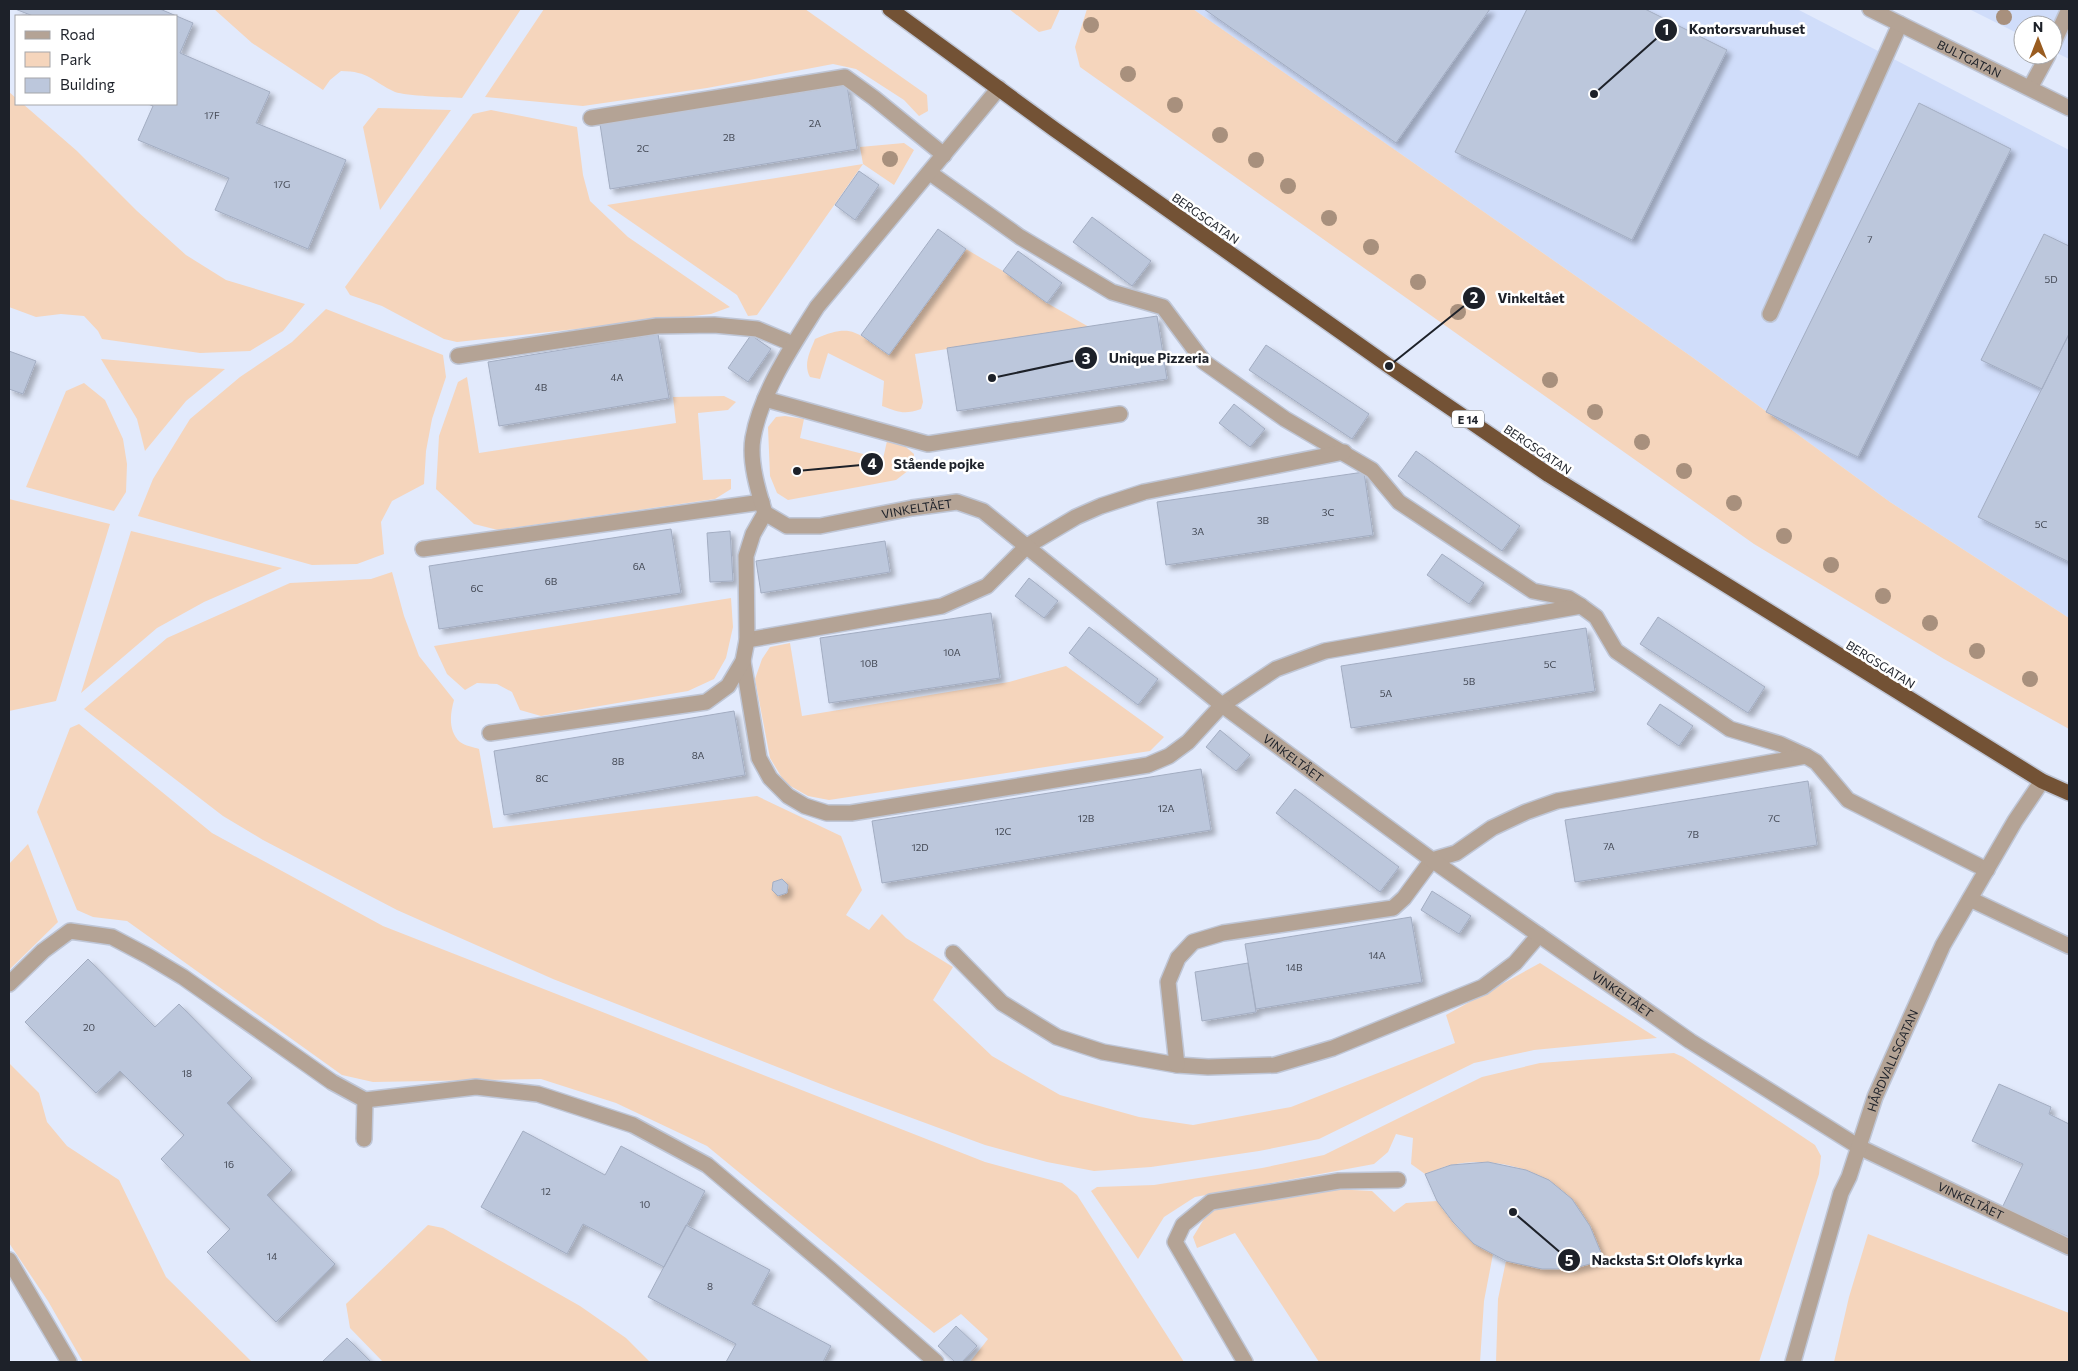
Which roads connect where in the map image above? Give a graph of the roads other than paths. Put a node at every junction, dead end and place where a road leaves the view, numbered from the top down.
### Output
1 (890, 9) edge
2 (1870, 9) edge
3 (2069, 9) edge
4 (2063, 22) edge
5 (1900, 24) junction
6 (2043, 65) edge
7 (999, 88) junction
8 (2030, 88) junction
9 (2069, 108) edge
10 (590, 118) dead end
11 (944, 155) junction
12 (930, 173) junction
13 (1770, 314) dead end
14 (793, 344) junction
15 (458, 356) dead end
16 (765, 399) junction
17 (1120, 414) dead end
18 (1344, 452) junction
19 (763, 508) junction
20 (1027, 546) junction
21 (423, 549) dead end
22 (1581, 606) junction
23 (747, 640) junction
24 (743, 661) junction
25 (1222, 705) junction
26 (490, 733) dead end
27 (1806, 756) junction
28 (2042, 781) junction
29 (2069, 793) edge
30 (1432, 860) junction
31 (1987, 870) junction
32 (1970, 899) junction
33 (1539, 935) junction
34 (2069, 946) edge
35 (953, 953) dead end
36 (9, 984) edge
37 (1177, 1065) junction
38 (365, 1100) junction
39 (364, 1139) dead end
40 (1859, 1147) junction
41 (1398, 1180) dead end
42 (2069, 1247) edge
43 (9, 1260) edge
44 (69, 1362) edge
45 (936, 1362) edge
46 (1245, 1362) edge
47 (1793, 1362) edge

1 - 7 highway, BERGSGATAN / E 14
2 - 5 street, BULTGATAN
3 - 4 street
5 - 8 street, BULTGATAN
5 - 13 street
6 - 8 street
7 - 11 street
7 - 28 highway, BERGSGATAN / E 14
8 - 9 street, BULTGATAN
10 - 11 street
11 - 12 street
12 - 14 street
12 - 18 street
14 - 15 street
14 - 16 street
16 - 17 street
16 - 19 street
18 - 20 street
18 - 22 street
19 - 20 street, VINKELTÅET
19 - 21 street
19 - 23 street
20 - 23 street
20 - 25 street, VINKELTÅET
22 - 25 street
22 - 27 street
23 - 24 street
24 - 25 street
24 - 26 street
25 - 30 street, VINKELTÅET
27 - 30 street
27 - 31 street
28 - 29 highway, BERGSGATAN / E 14
28 - 31 street, HÅRDVALLSGATAN
30 - 33 street, VINKELTÅET
30 - 37 street
31 - 32 street, HÅRDVALLSGATAN
32 - 34 street
32 - 40 street, HÅRDVALLSGATAN
33 - 37 street
33 - 40 street, VINKELTÅET
35 - 37 street
36 - 38 street
38 - 39 street
38 - 45 street
40 - 42 street, VINKELTÅET
40 - 47 street, HÅRDVALLSGATAN
41 - 46 street
43 - 44 street

